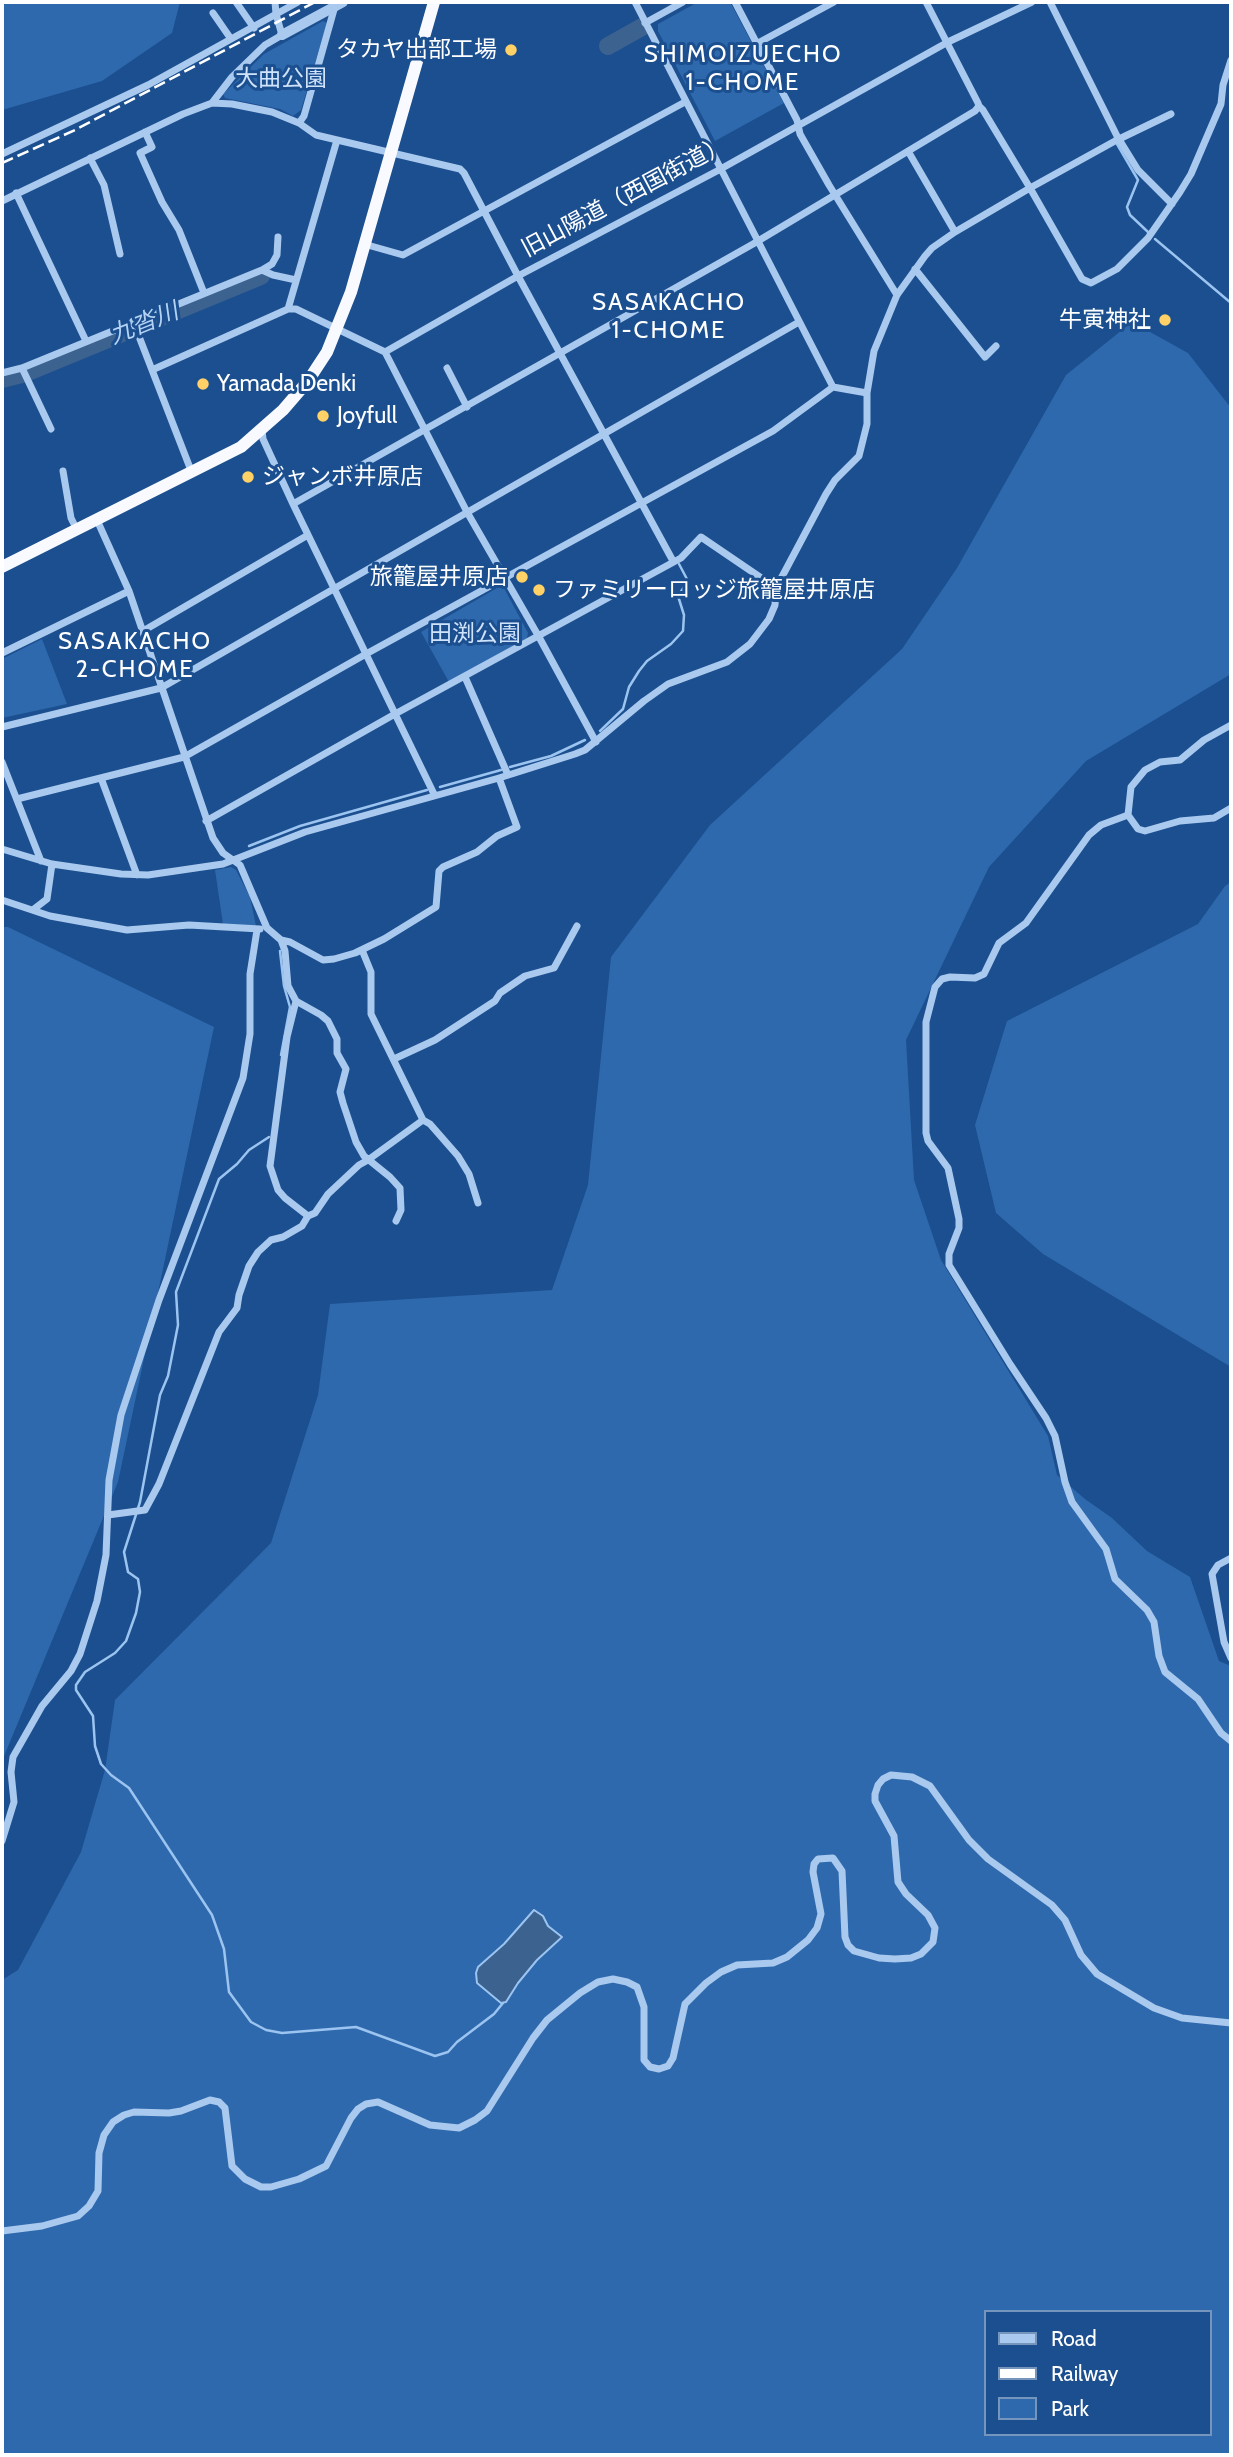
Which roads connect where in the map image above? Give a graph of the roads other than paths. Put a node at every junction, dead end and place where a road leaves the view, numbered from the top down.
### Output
1 (236, 2) edge
2 (275, 2) edge
3 (298, 2) edge
4 (635, 2) edge
5 (683, 2) edge
6 (735, 2) edge
7 (834, 2) edge
8 (926, 2) edge
9 (1032, 2) edge
10 (1050, 2) edge
11 (339, 4) edge
12 (431, 5) edge
13 (213, 13) dead end
14 (276, 14) junction
15 (645, 23) junction
16 (254, 28) junction
17 (282, 35) junction
18 (231, 39) junction
19 (948, 42) junction
20 (758, 43) junction
21 (1231, 60) edge
22 (685, 102) junction
23 (212, 103) junction
24 (979, 106) junction
25 (1171, 114) dead end
26 (299, 123) junction
27 (799, 126) junction
28 (145, 132) junction
29 (337, 140) junction
30 (1119, 140) junction
31 (908, 151) junction
32 (391, 152) junction
33 (2, 154) edge
34 (90, 158) junction
35 (721, 169) junction
36 (1030, 188) junction
37 (16, 193) junction
38 (835, 195) junction
39 (2, 201) edge
40 (1172, 204) junction
41 (484, 211) junction
42 (955, 232) junction
43 (278, 237) dead end
44 (757, 242) junction
45 (364, 244) junction
46 (120, 254) dead end
47 (915, 269) junction
48 (262, 270) junction
49 (518, 276) junction
50 (296, 280) junction
51 (204, 293) junction
52 (897, 295) junction
53 (288, 309) junction
54 (799, 323) junction
55 (135, 326) junction
56 (337, 329) junction
57 (86, 341) junction
58 (996, 346) dead end
59 (385, 352) junction
60 (561, 354) junction
61 (2, 361) edge
62 (22, 368) junction
63 (447, 368) dead end
64 (152, 370) junction
65 (4, 372) edge
66 (834, 387) junction
67 (867, 393) junction
68 (467, 407) junction
69 (51, 429) dead end
70 (262, 430) junction
71 (425, 430) junction
72 (604, 434) junction
73 (63, 471) dead end
74 (192, 473) junction
75 (641, 503) junction
76 (293, 505) junction
77 (467, 512) junction
78 (97, 520) junction
79 (77, 530) junction
80 (308, 535) junction
81 (673, 561) junction
82 (2, 567) edge
83 (505, 579) junction
84 (334, 589) junction
85 (776, 589) junction
86 (130, 592) junction
87 (143, 631) junction
88 (539, 637) junction
89 (2, 653) edge
90 (366, 654) junction
91 (465, 677) junction
92 (162, 688) junction
93 (395, 714) junction
94 (1231, 725) edge
95 (2, 727) edge
96 (596, 742) junction
97 (184, 757) junction
98 (2, 762) edge
99 (508, 775) junction
100 (101, 778) junction
101 (499, 778) junction
102 (434, 794) junction
103 (17, 799) junction
104 (1231, 808) edge
105 (1128, 815) junction
106 (206, 821) junction
107 (2, 849) edge
108 (234, 860) junction
109 (41, 861) junction
110 (52, 864) junction
111 (137, 875) junction
112 (2, 900) edge
113 (34, 909) junction
114 (577, 926) dead end
115 (267, 928) junction
116 (257, 930) junction
117 (281, 940) junction
118 (362, 950) junction
119 (296, 1001) junction
120 (394, 1059) junction
121 (423, 1120) junction
122 (368, 1160) junction
123 (478, 1203) dead end
124 (309, 1216) junction
125 (396, 1221) dead end
126 (108, 1515) junction
127 (1231, 1558) edge
128 (1231, 1658) edge
129 (1231, 1741) edge
130 (2, 1841) edge
131 (1231, 2023) edge
132 (2, 2231) edge

1 - 16 street
2 - 14 street
3 - 14 street
4 - 15 street
5 - 15 street
6 - 20 street
7 - 20 street
8 - 19 street
9 - 19 street, 旧山陽道（西国街道）
10 - 30 street
11 - 17 street
11 - 26 street
12 - 32 highway
13 - 18 street
14 - 16 street
14 - 17 street
15 - 22 street
16 - 18 street
17 - 23 street
18 - 33 street
19 - 24 street
19 - 27 street, 旧山陽道（西国街道）
20 - 27 street
21 - 40 street
22 - 35 street
22 - 41 street
23 - 26 street, 旧山陽道（西国街道）
23 - 28 street, 旧山陽道（西国街道）
24 - 31 street
24 - 36 street
25 - 30 street
26 - 29 street, 旧山陽道（西国街道）
27 - 35 street, 旧山陽道（西国街道）
27 - 38 street
28 - 34 street, 旧山陽道（西国街道）
28 - 51 street
29 - 32 street, 旧山陽道（西国街道）
29 - 50 street
30 - 36 street
30 - 40 street
31 - 38 street
31 - 42 street
32 - 41 street, 旧山陽道（西国街道）
32 - 45 highway
34 - 37 street, 旧山陽道（西国街道）
34 - 46 street
35 - 44 street
35 - 49 street, 旧山陽道（西国街道）
36 - 40 street
36 - 42 street
37 - 39 street, 旧山陽道（西国街道）
37 - 57 street
38 - 44 street
38 - 52 street
41 - 45 street
41 - 49 street, 旧山陽道（西国街道）
42 - 47 street
43 - 48 street
44 - 54 street
44 - 60 street
45 - 56 highway
47 - 52 street
47 - 58 street
48 - 50 street
48 - 51 street
49 - 59 street
49 - 60 street
50 - 53 street
51 - 55 street
52 - 67 street
53 - 56 street
53 - 64 street
54 - 66 street
54 - 72 street
55 - 57 street
55 - 64 street
56 - 59 street
56 - 70 highway
57 - 62 street
59 - 71 street
60 - 68 street
60 - 72 street
61 - 65 street
62 - 65 street
62 - 69 street
63 - 68 street
64 - 74 street
66 - 67 street
66 - 75 street
67 - 85 street
68 - 71 street
70 - 74 highway
70 - 76 street
71 - 76 street
71 - 77 street
72 - 75 street
72 - 77 street
73 - 79 street
74 - 78 highway
75 - 81 street
75 - 83 street
76 - 80 street
77 - 83 street
77 - 84 street
78 - 79 highway
78 - 86 street
79 - 82 highway
80 - 84 street
80 - 87 street
81 - 85 street
81 - 88 street
83 - 88 street
83 - 90 street
84 - 90 street
84 - 92 street
85 - 96 street
86 - 87 street
86 - 89 street
87 - 92 street
88 - 91 street
88 - 96 street
90 - 93 street
90 - 97 street
91 - 93 street
91 - 99 street
92 - 95 street
92 - 97 street
93 - 102 street
93 - 106 street
94 - 105 street
96 - 99 street
97 - 100 street
97 - 106 street
98 - 103 street
99 - 101 street
100 - 103 street
100 - 111 street
101 - 102 street
101 - 118 street
102 - 108 street
103 - 109 street
104 - 105 street
105 - 129 street
106 - 108 street
107 - 109 street
108 - 111 street
108 - 115 street
109 - 110 street
110 - 111 street
110 - 113 street
112 - 113 street
113 - 116 street
114 - 120 street
115 - 116 street
115 - 117 street
116 - 126 street
117 - 118 street
117 - 119 street
118 - 120 street
119 - 122 street
119 - 124 street
120 - 121 street
121 - 122 street
121 - 123 street
122 - 124 street
122 - 125 street
124 - 126 street
126 - 130 street
127 - 128 street
131 - 132 street

